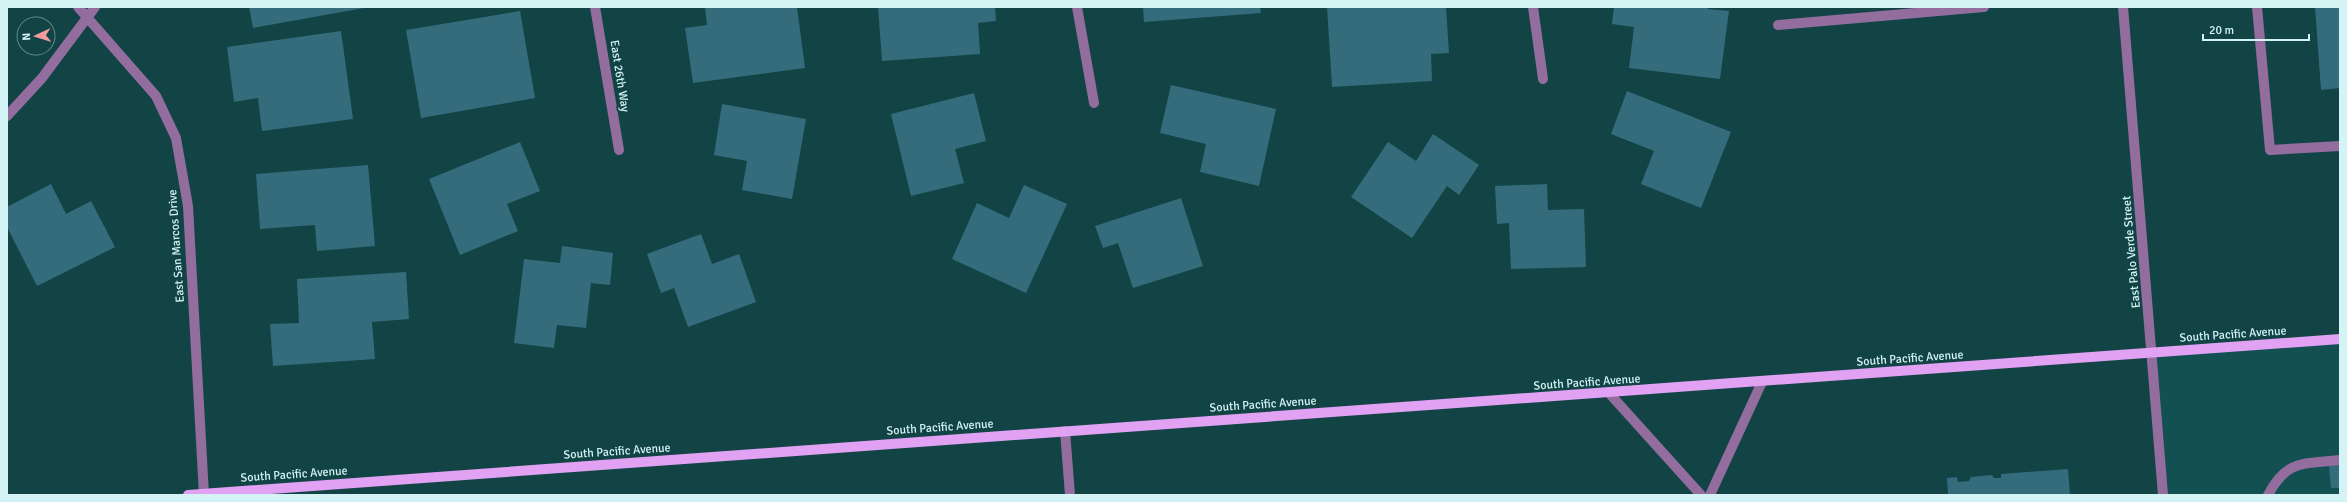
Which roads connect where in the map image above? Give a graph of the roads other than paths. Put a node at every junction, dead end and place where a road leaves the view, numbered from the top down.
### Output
1 (78, 7) edge
2 (95, 7) edge
3 (595, 7) edge
4 (1077, 7) edge
5 (1533, 7) edge
6 (1984, 7) edge
7 (2123, 7) edge
8 (2258, 7) edge
9 (87, 17) junction
10 (1778, 25) dead end
11 (1543, 79) dead end
12 (1094, 103) dead end
13 (7, 116) edge
14 (2340, 146) edge
15 (619, 150) dead end
16 (2340, 339) edge
17 (2153, 353) junction
18 (1762, 382) junction
19 (1609, 393) junction
20 (1065, 431) junction
21 (2340, 460) edge
22 (204, 494) edge
23 (188, 495) edge
24 (1070, 495) edge
25 (1701, 495) edge
26 (1710, 495) edge
27 (2163, 495) edge
28 (2268, 495) edge

1 - 9 street, East San Marcos Drive
2 - 9 street
3 - 15 street, East 26th Way
4 - 12 street
5 - 11 street
6 - 10 street
7 - 17 street, East Palo Verde Street
8 - 14 street
9 - 13 street
9 - 22 street, East San Marcos Drive
16 - 17 main road, South Pacific Avenue
17 - 18 main road, South Pacific Avenue
17 - 27 street, East Palo Verde Street
18 - 19 main road, South Pacific Avenue
18 - 26 street
19 - 20 main road, South Pacific Avenue
19 - 25 street
20 - 22 main road, South Pacific Avenue
20 - 24 street
21 - 28 street
22 - 23 main road, South Pacific Avenue

